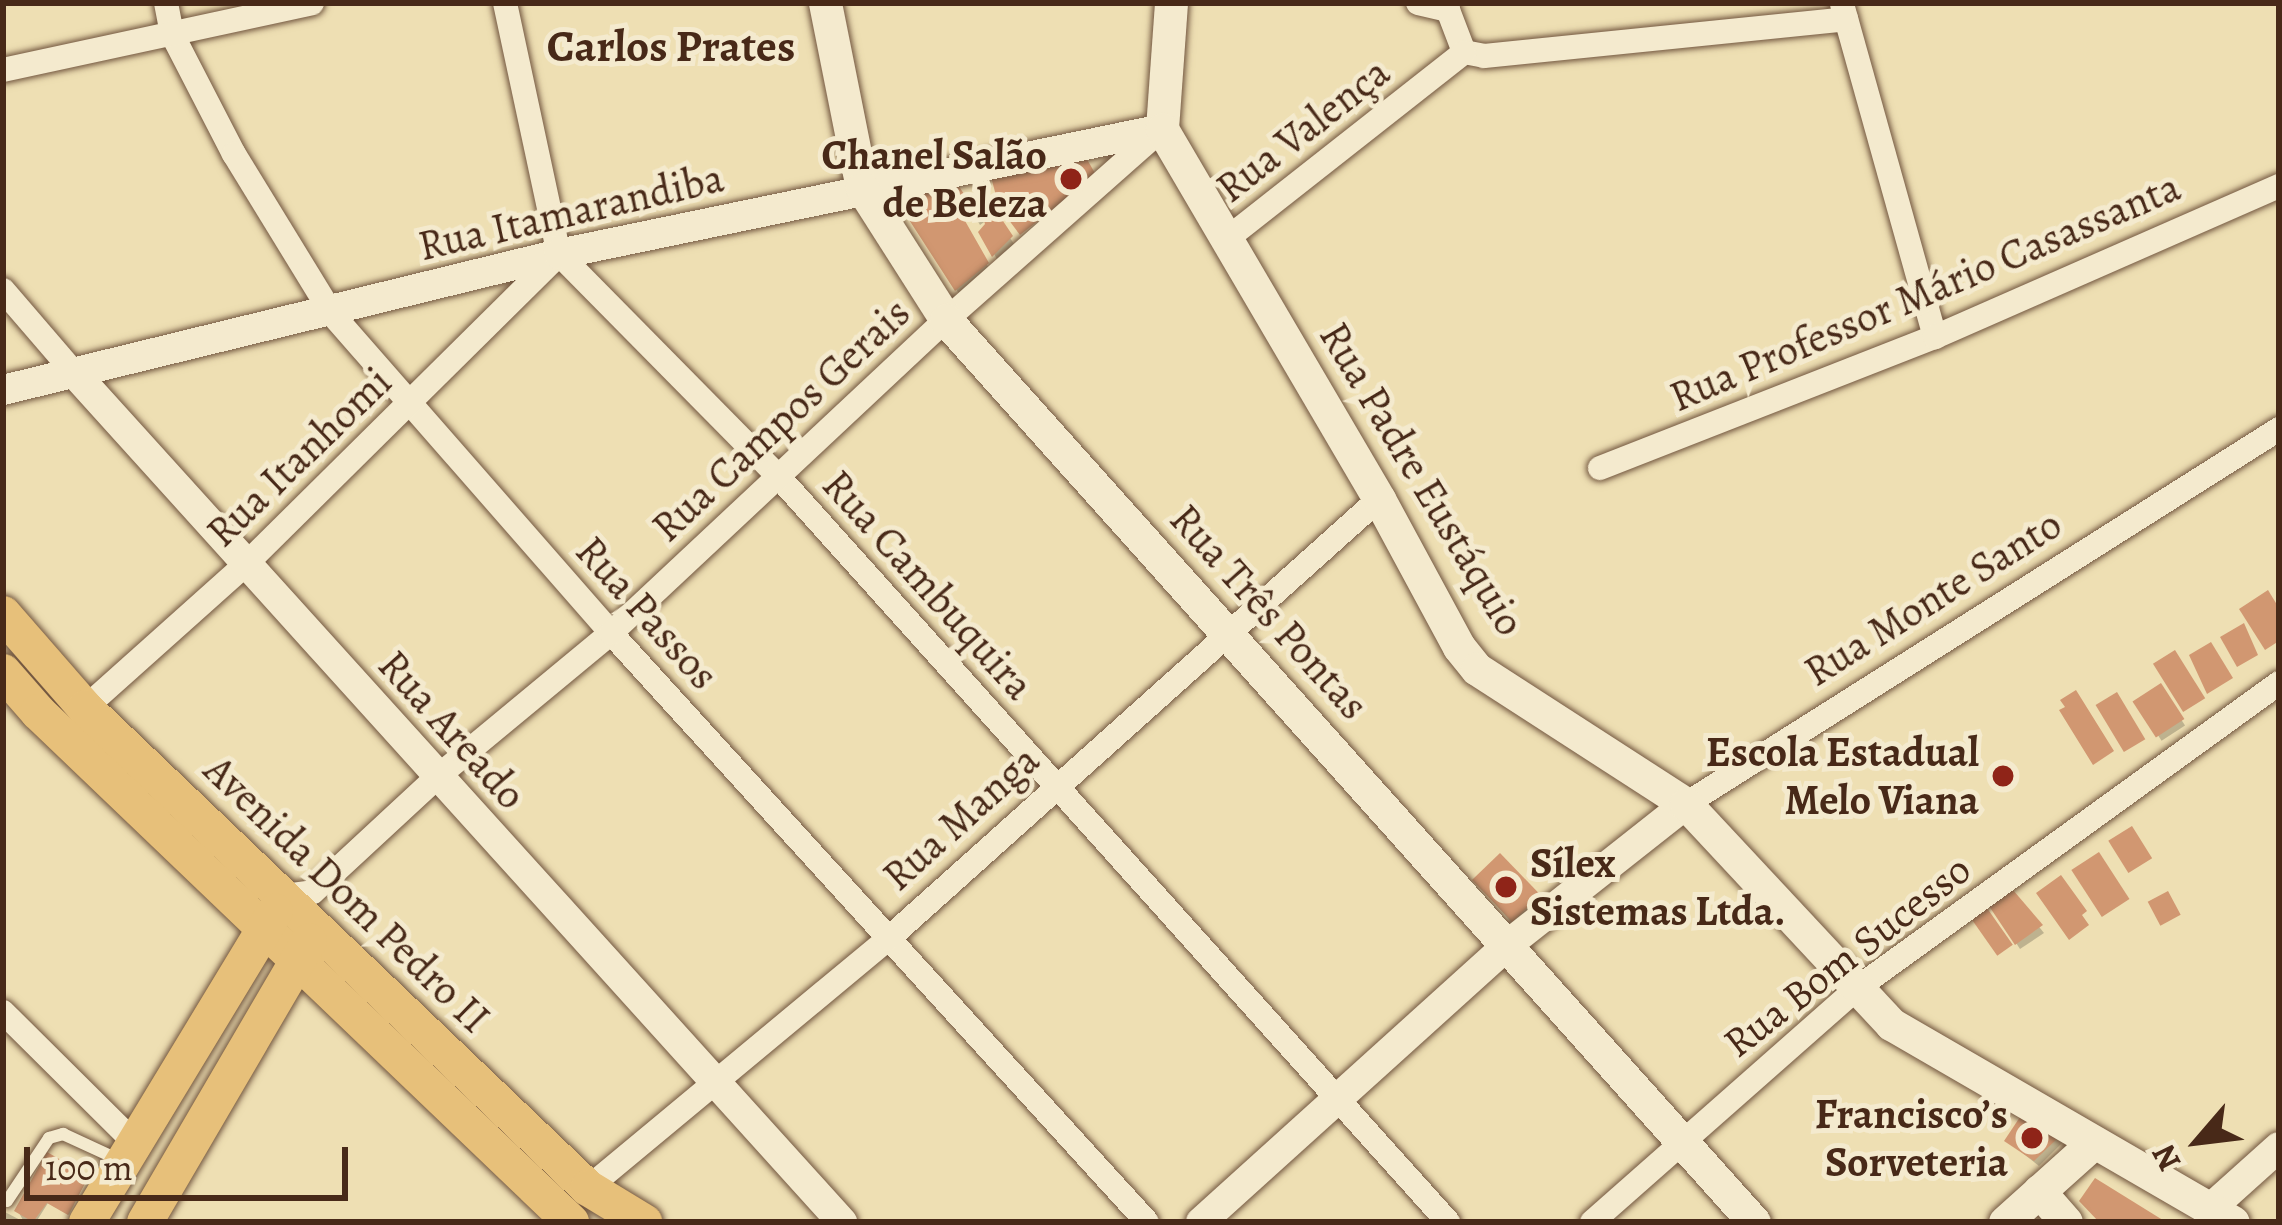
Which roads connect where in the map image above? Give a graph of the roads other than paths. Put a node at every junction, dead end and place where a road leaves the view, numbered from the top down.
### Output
1 (166, 3) edge
2 (312, 3) edge
3 (505, 3) edge
4 (825, 3) edge
5 (1171, 3) edge
6 (1418, 3) edge
7 (1844, 11) edge
8 (172, 34) junction
9 (1464, 52) junction
10 (3, 70) edge
11 (1162, 129) junction
12 (2279, 186) edge
13 (862, 188) junction
14 (1228, 238) junction
15 (559, 254) junction
16 (3, 290) edge
17 (332, 314) junction
18 (946, 320) junction
19 (1935, 337) junction
20 (77, 376) junction
21 (3, 390) edge
22 (410, 404) junction
23 (2279, 428) edge
24 (1600, 468) dead end
25 (778, 476) junction
26 (1379, 499) junction
27 (246, 564) junction
28 (3, 614) edge
29 (611, 633) junction
30 (1227, 633) junction
31 (3, 672) edge
32 (2279, 682) edge
33 (86, 708) junction
34 (437, 777) junction
35 (1057, 789) junction
36 (1686, 804) junction
37 (285, 896) junction
38 (263, 928) junction
39 (317, 928) junction
40 (889, 939) junction
41 (1510, 943) junction
42 (296, 961) junction
43 (1856, 989) junction
44 (3, 1012) edge
45 (720, 1083) junction
46 (1337, 1099) junction
47 (1680, 1141) junction
48 (2092, 1144) junction
49 (2279, 1148) edge
50 (129, 1152) junction
51 (588, 1188) junction
52 (2038, 1191) junction
53 (7, 1201) dead end
54 (2222, 1215) edge
55 (558, 1219) edge
56 (87, 1222) edge
57 (145, 1222) edge
58 (644, 1222) edge
59 (842, 1222) edge
60 (1147, 1222) edge
61 (1202, 1222) edge
62 (1448, 1222) edge
63 (1592, 1222) edge
64 (1754, 1222) edge
65 (2006, 1222) edge
66 (2066, 1222) edge

1 - 8 street, Rua Passos
2 - 8 street
3 - 15 street
4 - 13 main road, Rua Três Pontas
5 - 11 main road
6 - 9 street
7 - 9 street
7 - 19 street
8 - 10 street
8 - 17 street, Rua Passos
9 - 14 street, Rua Valença
11 - 13 street, Rua Itamarandiba
11 - 14 main road, Rua Padre Eustáquio
11 - 18 street, Rua Campos Gerais
12 - 19 street, Rua Professor Mário Casassanta
13 - 15 street, Rua Itamarandiba
13 - 18 main road, Rua Três Pontas
14 - 26 main road, Rua Padre Eustáquio
15 - 17 street, Rua Itamarandiba
15 - 22 street, Rua Itanhomi
15 - 25 street, Rua Cambuquira
16 - 20 street, Rua Areado
17 - 20 street, Rua Itamarandiba
17 - 22 street, Rua Passos
18 - 25 street, Rua Campos Gerais
18 - 30 main road, Rua Três Pontas
19 - 24 street, Rua Professor Mário Casassanta
20 - 21 street, Rua Itamarandiba
20 - 27 street, Rua Areado
22 - 27 street, Rua Itanhomi
22 - 29 street, Rua Passos
23 - 36 street, Rua Monte Santo
25 - 29 street, Rua Campos Gerais
25 - 35 street, Rua Cambuquira
26 - 30 street, Rua Manga
26 - 36 main road, Rua Padre Eustáquio
27 - 33 street, Rua Itanhomi
27 - 34 street, Rua Areado
28 - 33 main road, Avenida Dom Pedro II
29 - 34 street, Rua Campos Gerais
29 - 40 street, Rua Passos
30 - 35 street, Rua Manga
30 - 41 main road, Rua Três Pontas
31 - 38 main road, Avenida Dom Pedro II
32 - 43 street, Rua Bom Sucesso
33 - 37 main road, Avenida Dom Pedro II
34 - 37 street, Rua Campos Gerais
34 - 45 street, Rua Areado
35 - 40 street, Rua Manga
35 - 46 street, Rua Cambuquira
36 - 41 street, Rua Monte Santo
36 - 43 main road, Rua Padre Eustáquio
37 - 38 main road
37 - 39 main road, Avenida Dom Pedro II
38 - 42 main road, Avenida Dom Pedro II
38 - 50 main road
39 - 42 main road
39 - 51 main road, Avenida Dom Pedro II
40 - 45 street, Rua Manga
40 - 60 street, Rua Passos
41 - 46 street, Rua Monte Santo
41 - 47 main road, Rua Três Pontas
42 - 55 main road, Avenida Dom Pedro II
42 - 57 main road
43 - 47 street, Rua Bom Sucesso
43 - 48 main road, Rua Padre Eustáquio
44 - 50 street
45 - 51 street, Rua Manga
45 - 59 street, Rua Areado
46 - 61 street, Rua Monte Santo
46 - 62 street, Rua Cambuquira
47 - 63 street, Rua Bom Sucesso
47 - 64 main road, Rua Três Pontas
48 - 52 main road
48 - 54 main road, Rua Padre Eustáquio
49 - 54 street
50 - 53 lane
50 - 56 main road
51 - 58 main road, Avenida Dom Pedro II
52 - 65 main road
52 - 66 main road

